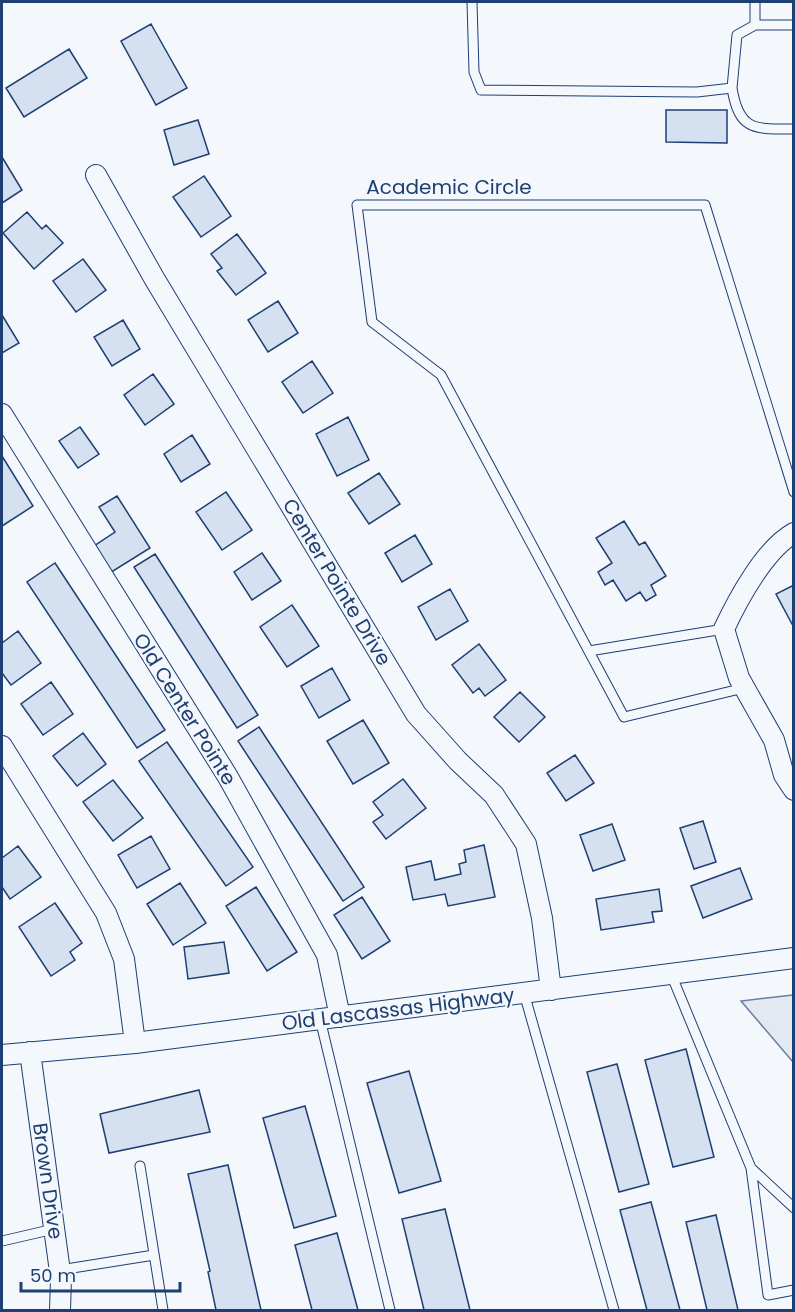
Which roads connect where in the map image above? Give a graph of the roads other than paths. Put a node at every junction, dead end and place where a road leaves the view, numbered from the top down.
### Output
1 (472, 2) edge
2 (755, 2) edge
3 (755, 25) junction
4 (794, 25) edge
5 (732, 88) junction
6 (794, 129) edge
7 (96, 175) dead end
8 (2, 414) edge
9 (794, 492) edge
10 (794, 532) edge
11 (724, 629) junction
12 (589, 651) junction
13 (744, 688) junction
14 (2, 746) edge
15 (794, 790) edge
16 (794, 958) edge
17 (671, 974) junction
18 (551, 990) junction
19 (524, 993) junction
20 (340, 1017) junction
21 (320, 1019) junction
22 (135, 1043) junction
23 (30, 1052) junction
24 (2, 1056) edge
25 (140, 1166) dead end
26 (751, 1168) junction
27 (794, 1208) edge
28 (54, 1229) junction
29 (2, 1241) edge
30 (154, 1255) junction
31 (60, 1270) junction
32 (794, 1290) edge
33 (60, 1311) edge
34 (163, 1311) edge
35 (390, 1311) edge
36 (614, 1311) edge

1 - 5 lane
2 - 3 lane
3 - 4 lane
3 - 5 lane
5 - 6 lane
7 - 18 street, Center Pointe Drive
8 - 20 street, Old Center Pointe
9 - 12 lane, Academic Circle
10 - 11 street
11 - 12 lane
11 - 13 street
12 - 13 lane, Academic Circle
13 - 15 street
14 - 22 street
16 - 17 street, Old Lascassas Highway
17 - 18 street, Old Lascassas Highway
17 - 26 lane
18 - 19 street, Old Lascassas Highway
19 - 20 street, Old Lascassas Highway
19 - 36 lane
20 - 21 street, Old Lascassas Highway
21 - 22 street, Old Lascassas Highway
21 - 35 lane
22 - 23 street, Old Lascassas Highway
23 - 24 street, Old Lascassas Highway
23 - 28 street, Brown Drive
25 - 30 lane
26 - 27 lane
26 - 32 lane
28 - 29 lane
28 - 31 street, Brown Drive
30 - 31 lane
30 - 34 lane
31 - 33 street, Brown Drive

